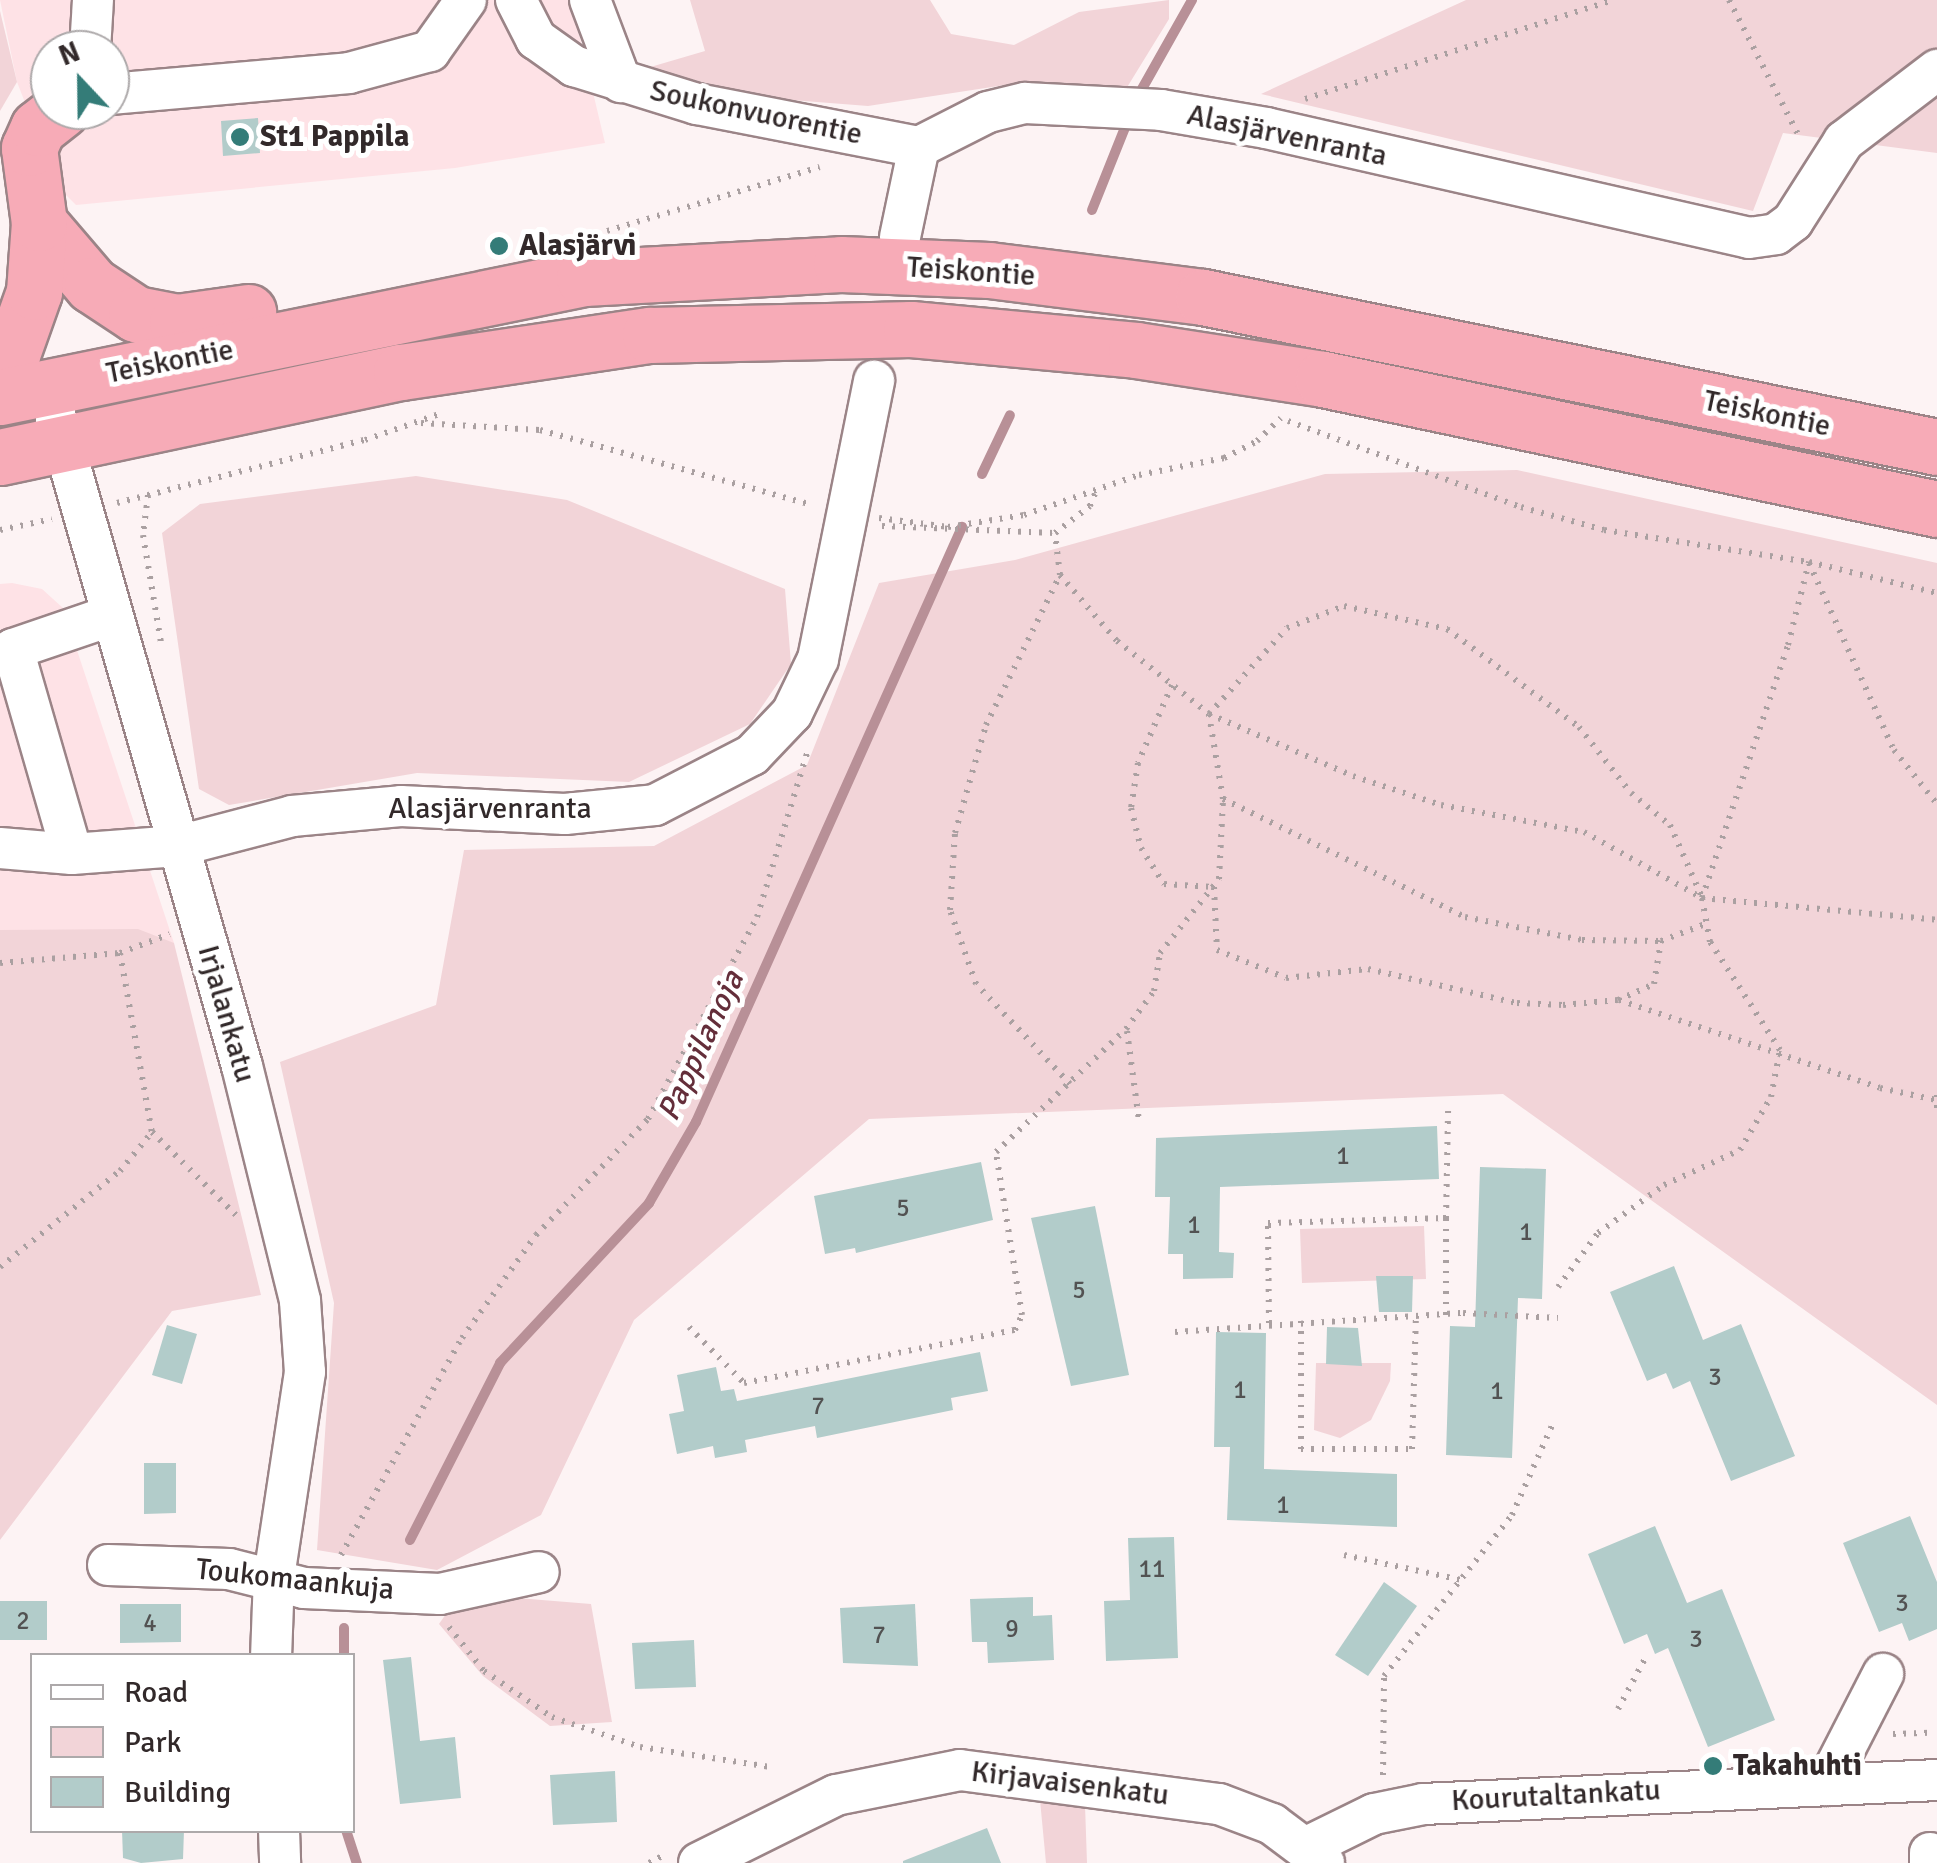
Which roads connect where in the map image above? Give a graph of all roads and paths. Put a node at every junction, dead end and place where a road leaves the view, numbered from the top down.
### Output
1 (94, 0) edge
2 (466, 0) edge
3 (516, 0) edge
4 (590, 0) edge
5 (1613, 0) edge
6 (1729, 0) edge
7 (1601, 3) edge
8 (92, 30) edge
9 (1937, 70) edge
10 (621, 82) junction
11 (130, 92) edge
12 (1266, 128) junction
13 (37, 130) edge
14 (1795, 134) dead end
15 (919, 147) junction
16 (829, 164) dead end
17 (39, 222) junction
18 (900, 237) dead end
19 (591, 256) junction
20 (16, 382) edge
21 (874, 382) dead end
22 (447, 411) dead end
23 (1264, 413) dead end
24 (62, 441) junction
25 (1937, 447) edge
26 (0, 457) edge
27 (1096, 490) dead end
28 (1937, 509) edge
29 (81, 512) junction
30 (876, 518) dead end
31 (0, 530) edge
32 (1054, 534) junction
33 (1809, 562) junction
34 (1060, 575) junction
35 (1937, 593) edge
36 (110, 616) junction
37 (7, 651) edge
38 (1172, 685) junction
39 (1209, 714) junction
40 (808, 750) dead end
41 (1223, 800) junction
42 (1937, 804) edge
43 (178, 846) junction
44 (0, 848) edge
45 (72, 854) junction
46 (1214, 887) junction
47 (1702, 898) junction
48 (1937, 920) edge
49 (1706, 924) junction
50 (201, 925) junction
51 (1661, 941) junction
52 (120, 953) junction
53 (0, 963) edge
54 (1618, 1000) junction
55 (1126, 1030) junction
56 (1780, 1050) junction
57 (1070, 1084) junction
58 (1936, 1098) edge
59 (1448, 1110) dead end
60 (1937, 1112) edge
61 (1139, 1121) dead end
62 (152, 1132) junction
63 (1446, 1218) junction
64 (0, 1266) edge
65 (292, 1270) junction
66 (1558, 1287) dead end
67 (1446, 1315) junction
68 (1416, 1317) junction
69 (1558, 1318) dead end
70 (1301, 1320) junction
71 (1270, 1324) junction
72 (689, 1327) dead end
73 (1176, 1332) dead end
74 (1554, 1420) dead end
75 (1344, 1555) dead end
76 (108, 1565) dead end
77 (539, 1572) dead end
78 (1462, 1580) junction
79 (289, 1582) junction
80 (440, 1594) junction
81 (272, 1653) edge
82 (1647, 1655) dead end
83 (1883, 1674) dead end
84 (1618, 1709) dead end
85 (770, 1767) dead end
86 (1936, 1781) edge
87 (1826, 1784) junction
88 (1385, 1811) junction
89 (279, 1833) edge
90 (1315, 1855) edge
91 (280, 1863) edge
92 (699, 1863) edge

1 - 8 street
2 - 11 street
3 - 10 street
4 - 10 street, Soukonvuorentie
5 - 7 path
6 - 14 path
7 - 12 path
9 - 12 street, Alasjärvenranta
10 - 15 street, Soukonvuorentie
12 - 15 street, Alasjärvenranta
13 - 17 highway
15 - 18 street
16 - 19 path
17 - 19 highway
17 - 20 highway
19 - 20 highway, Teiskontie
19 - 25 highway, Teiskontie
20 - 24 street, Irjalankatu
21 - 43 street, Alasjärvenranta
22 - 29 path
23 - 33 path
24 - 26 highway, Teiskontie
24 - 28 highway, Teiskontie
24 - 29 street, Irjalankatu
27 - 32 path
29 - 31 path
29 - 36 street, Irjalankatu
30 - 32 path
32 - 34 path
33 - 35 path
33 - 42 path
33 - 47 path
34 - 38 path
34 - 57 path
36 - 37 street
36 - 43 street, Irjalankatu
37 - 45 street
38 - 39 path
38 - 46 path
39 - 41 path
39 - 47 path
39 - 47 path
40 - 79 path
41 - 46 path
41 - 51 path
43 - 45 street, Alasjärvenranta
43 - 50 street, Irjalankatu
44 - 45 street, Alasjärvenranta
46 - 54 path
46 - 55 path
47 - 48 path
47 - 49 path
49 - 51 path
49 - 56 path
50 - 52 path
50 - 65 street, Irjalankatu
51 - 54 path
52 - 53 path
52 - 62 path
54 - 56 path
55 - 57 path
55 - 61 path
56 - 58 path
56 - 66 path
57 - 72 path
58 - 60 path
59 - 63 path
62 - 64 path
62 - 65 path
63 - 67 path
63 - 71 path
65 - 79 street, Irjalankatu
67 - 68 path
67 - 69 path
68 - 70 path
68 - 70 path
70 - 71 path
71 - 73 path
74 - 78 path
75 - 78 path
76 - 79 street, Toukomaankuja
77 - 80 street, Toukomaankuja
78 - 88 path
79 - 80 street, Toukomaankuja
79 - 81 street, Irjalankatu
80 - 85 path
82 - 84 path
83 - 87 street
86 - 87 street, Kourutaltankatu
87 - 88 street, Kourutaltankatu
88 - 90 street, Kourutaltankatu
89 - 91 street
90 - 92 street, Kirjavaisenkatu

